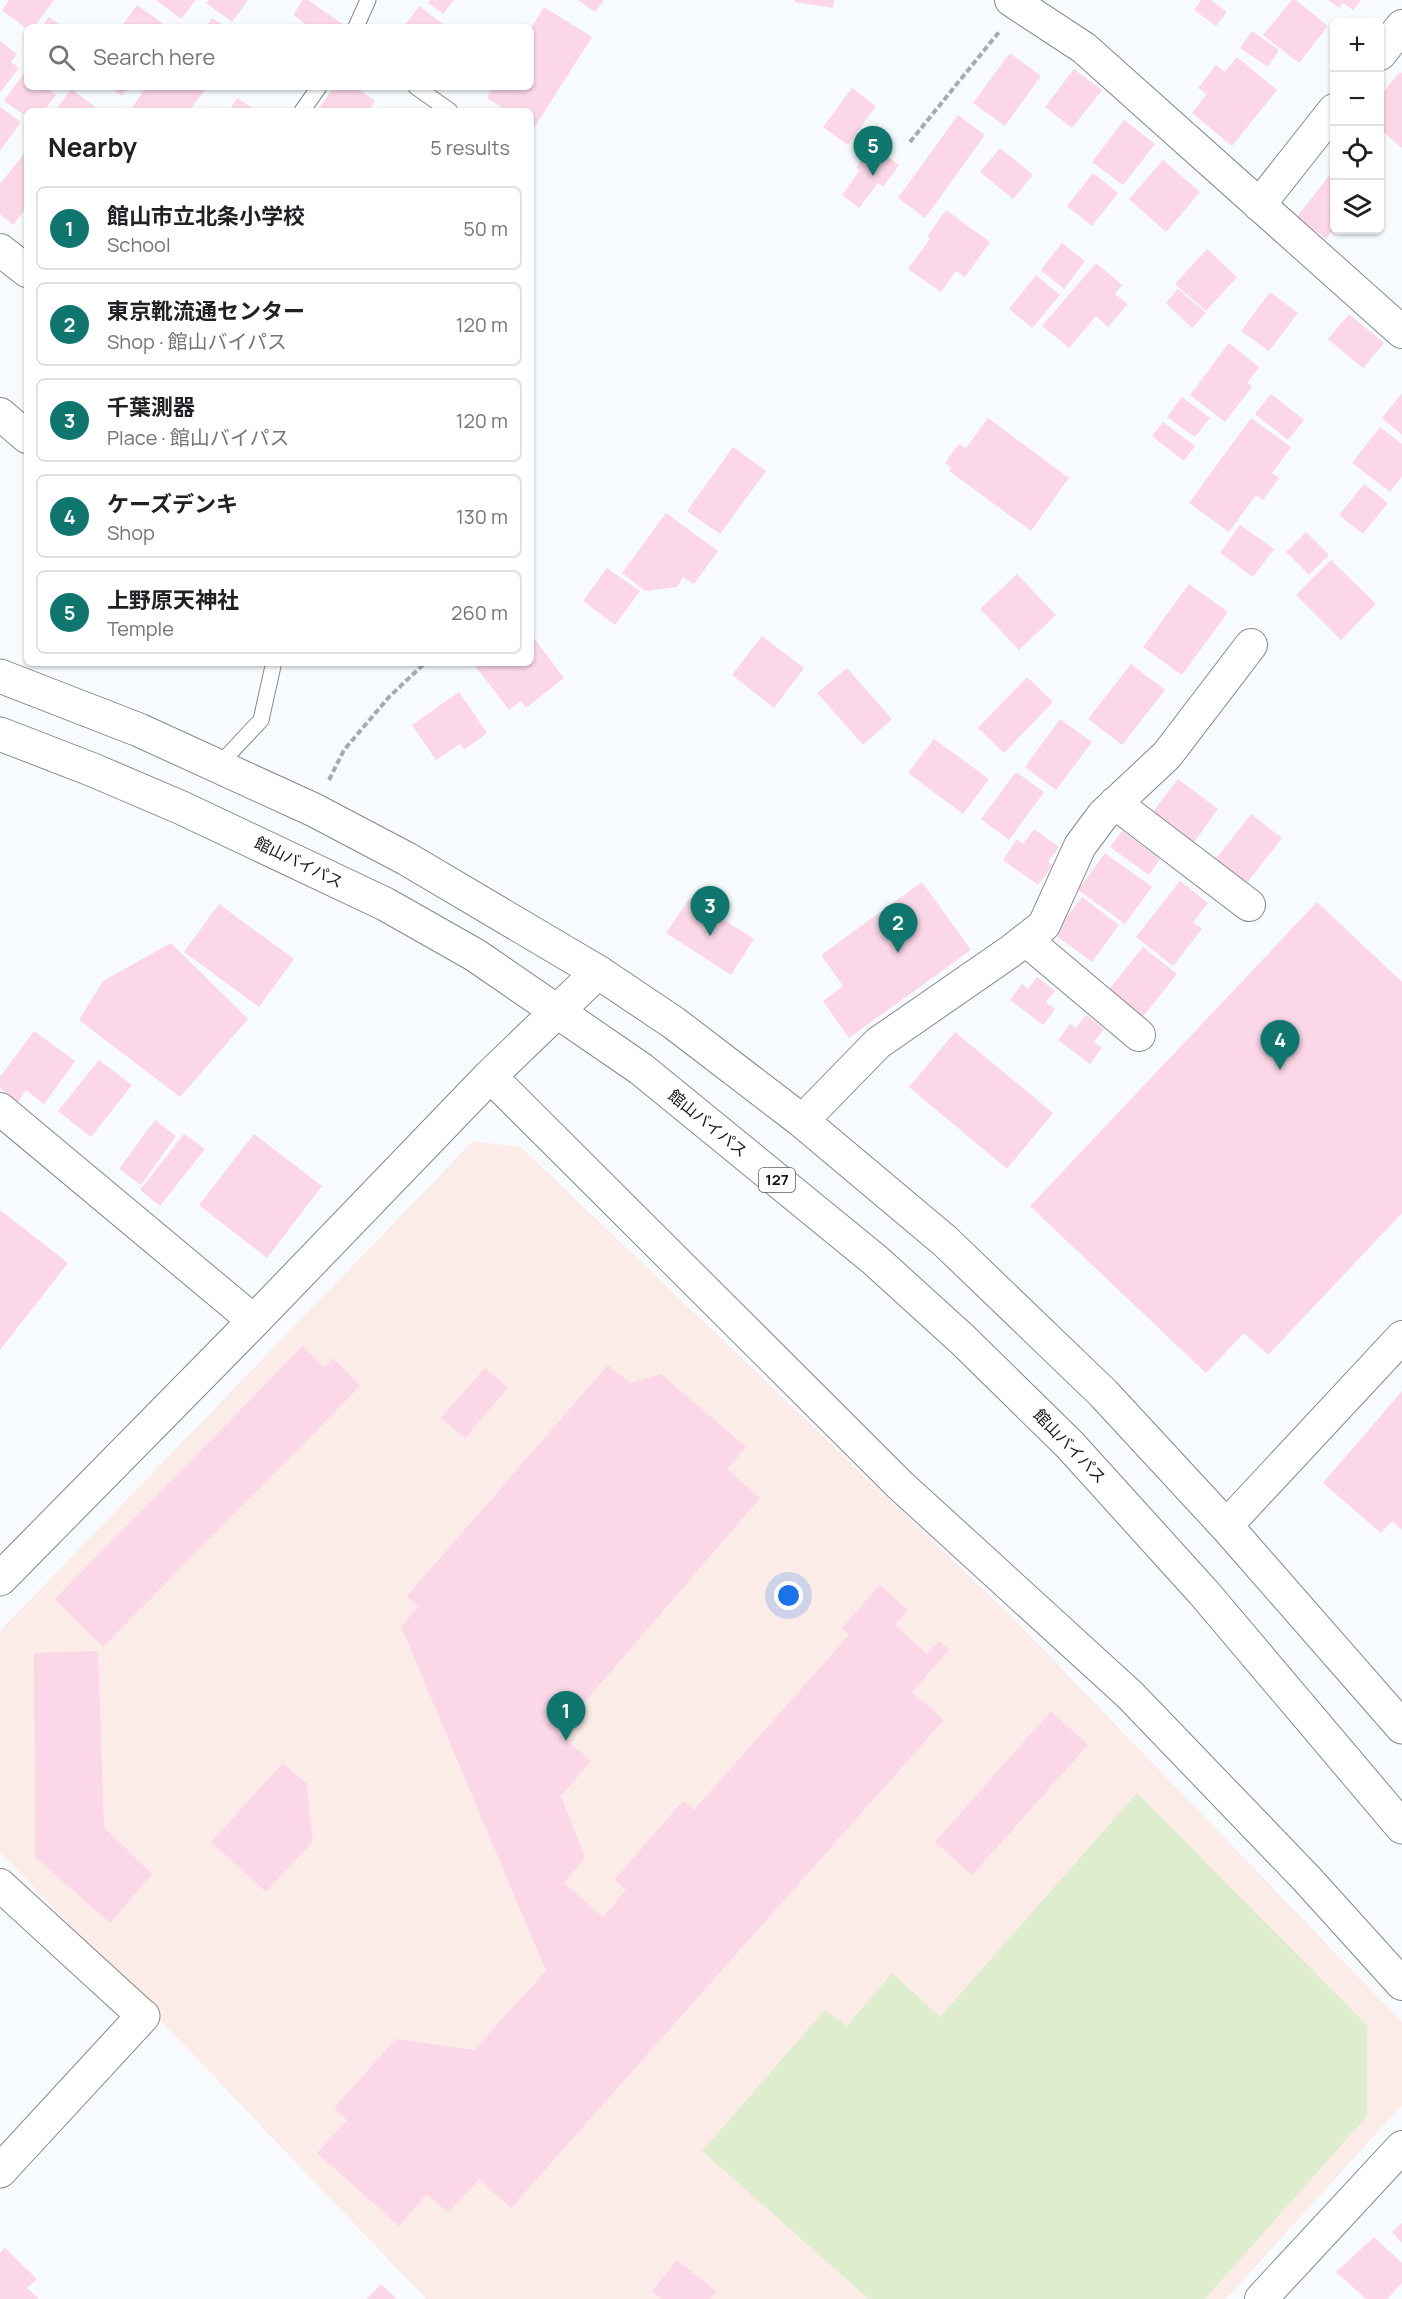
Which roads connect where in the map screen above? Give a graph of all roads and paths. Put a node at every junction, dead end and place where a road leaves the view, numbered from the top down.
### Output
1 (368, 0) edge
2 (1015, 3) edge
3 (357, 24) edge
4 (1402, 26) edge
5 (1384, 49) edge
6 (317, 90) edge
7 (420, 90) edge
8 (304, 108) edge
9 (446, 108) edge
10 (1330, 116) edge
11 (910, 142) dead end
12 (1259, 205) junction
13 (0, 250) edge
14 (24, 270) edge
15 (1402, 332) edge
16 (0, 414) edge
17 (24, 434) edge
18 (1251, 645) dead end
19 (273, 666) edge
20 (422, 666) edge
21 (0, 676) edge
22 (0, 734) edge
23 (217, 767) junction
24 (1115, 803) junction
25 (314, 810) junction
26 (1249, 904) dead end
27 (1026, 940) junction
28 (598, 972) junction
29 (557, 1011) junction
30 (1139, 1035) dead end
31 (490, 1076) junction
32 (0, 1109) edge
33 (802, 1121) junction
34 (255, 1321) junction
35 (1402, 1336) edge
36 (1226, 1526) junction
37 (0, 1579) edge
38 (1402, 1727) edge
39 (1402, 1827) edge
40 (0, 1885) edge
41 (1402, 1984) edge
42 (143, 2016) joint
43 (1402, 2147) edge
44 (0, 2171) edge
45 (1261, 2299) edge

1 - 3 lane
2 - 11 path
2 - 12 street
4 - 5 street
6 - 8 lane
7 - 9 lane
10 - 12 street
12 - 15 street
13 - 14 street
16 - 17 street
18 - 24 street
19 - 23 lane
20 - 25 path
21 - 23 main road
22 - 29 main road, 館山バイパス / 127
23 - 25 main road
24 - 26 street
24 - 27 street
25 - 28 main road
27 - 30 street
27 - 33 street
28 - 29 main road
28 - 33 main road
29 - 31 main road
29 - 39 main road, 館山バイパス / 127
31 - 34 main road
31 - 41 street
32 - 34 street
33 - 36 main road
34 - 37 main road
35 - 36 street
36 - 38 main road
40 - 42 street
42 - 44 main road
43 - 45 street

